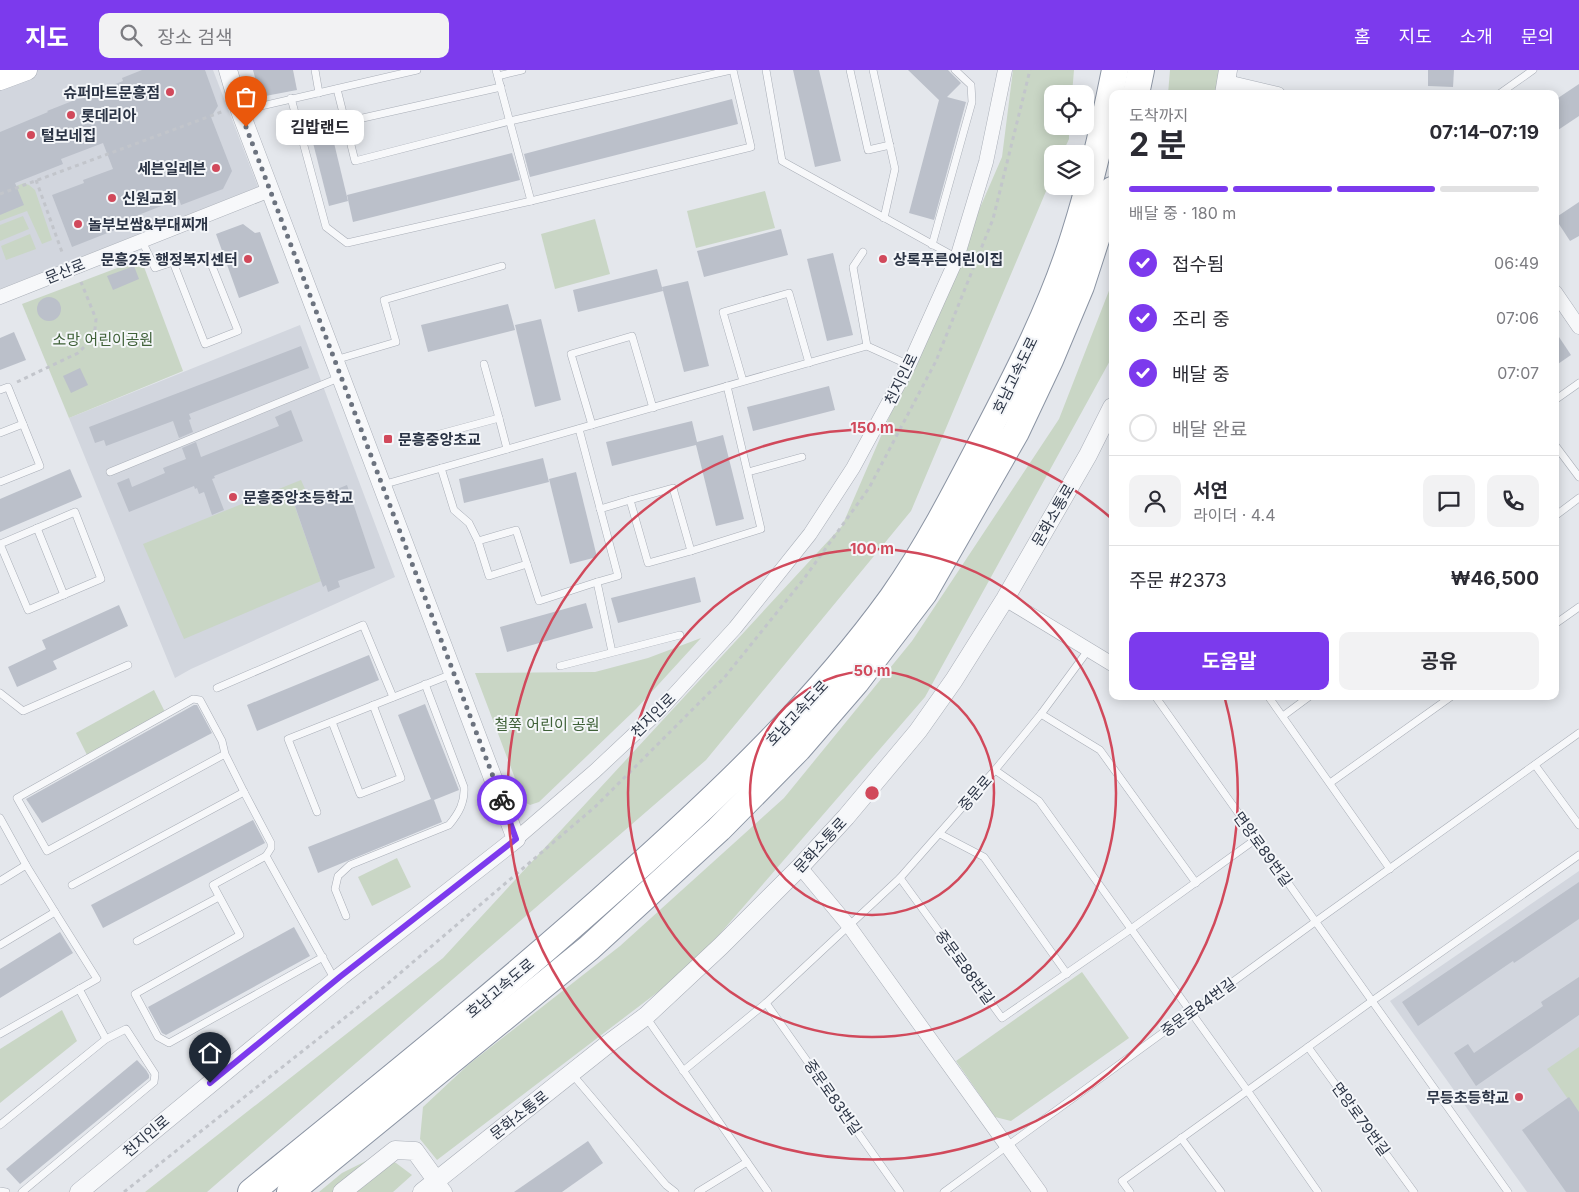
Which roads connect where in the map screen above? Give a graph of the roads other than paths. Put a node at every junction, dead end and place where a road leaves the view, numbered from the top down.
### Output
1 (27, 70) edge
2 (228, 70) edge
3 (315, 70) edge
4 (417, 70) edge
5 (522, 70) edge
6 (732, 70) edge
7 (766, 70) edge
8 (850, 70) edge
9 (873, 70) edge
10 (955, 70) edge
11 (1005, 70) edge
12 (1099, 70) edge
13 (1115, 70) edge
14 (1141, 70) edge
15 (1533, 70) edge
16 (497, 73) edge
17 (0, 80) edge
18 (1226, 82) edge
19 (501, 87) junction
20 (337, 89) junction
21 (1111, 90) edge
22 (1137, 90) edge
23 (1261, 90) edge
24 (1505, 90) edge
25 (319, 93) junction
26 (291, 98) junction
27 (1109, 98) edge
28 (232, 111) junction
29 (510, 121) junction
30 (345, 122) junction
31 (1100, 141) junction
32 (890, 145) junction
33 (270, 190) junction
34 (1109, 199) edge
35 (531, 201) junction
36 (884, 218) junction
37 (142, 241) junction
38 (932, 245) junction
39 (863, 252) dead end
40 (208, 256) dead end
41 (957, 258) junction
42 (502, 266) dead end
43 (0, 297) edge
44 (1559, 298) edge
45 (1579, 327) edge
46 (867, 346) junction
47 (335, 360) junction
48 (809, 363) junction
49 (484, 364) dead end
50 (909, 365) junction
51 (341, 377) junction
52 (743, 382) junction
53 (1579, 383) edge
54 (727, 386) junction
55 (0, 390) edge
56 (1559, 397) edge
57 (653, 408) junction
58 (1109, 413) edge
59 (498, 418) junction
60 (23, 424) junction
61 (592, 425) junction
62 (579, 429) junction
63 (0, 433) edge
64 (425, 438) dead end
65 (508, 449) junction
66 (1559, 450) edge
67 (802, 456) dead end
68 (441, 468) junction
69 (110, 472) dead end
70 (748, 472) junction
71 (1579, 477) edge
72 (0, 482) edge
73 (382, 485) junction
74 (1579, 498) edge
75 (630, 500) junction
76 (600, 509) junction
77 (1559, 513) edge
78 (37, 528) junction
79 (478, 541) junction
80 (0, 544) edge
81 (691, 551) junction
82 (527, 564) junction
83 (597, 582) junction
84 (64, 595) junction
85 (1005, 599) junction
86 (1579, 607) edge
87 (1559, 621) edge
88 (680, 635) dead end
89 (1089, 648) junction
90 (612, 652) junction
91 (1109, 662) edge
92 (128, 665) dead end
93 (560, 666) dead end
94 (454, 673) junction
95 (425, 684) junction
96 (217, 688) dead end
97 (0, 693) edge
98 (393, 697) junction
99 (1158, 700) edge
100 (1271, 700) edge
101 (1305, 700) edge
102 (1446, 700) edge
103 (373, 705) junction
104 (1041, 714) junction
105 (1283, 716) junction
106 (332, 722) junction
107 (1579, 733) edge
108 (224, 754) junction
109 (1535, 765) junction
110 (995, 770) junction
111 (1330, 783) junction
112 (244, 792) junction
113 (317, 812) dead end
114 (0, 818) edge
115 (1579, 825) edge
116 (940, 834) junction
117 (516, 839) junction
118 (1256, 839) junction
119 (266, 856) junction
120 (1579, 856) edge
121 (26, 865) junction
122 (800, 868) junction
123 (1390, 869) junction
124 (900, 878) junction
125 (0, 881) edge
126 (1196, 883) junction
127 (72, 885) dead end
128 (220, 897) junction
129 (55, 912) junction
130 (346, 916) dead end
131 (1316, 922) junction
132 (849, 926) junction
133 (1131, 929) junction
134 (137, 940) dead end
135 (0, 945) edge
136 (323, 957) junction
137 (1067, 974) junction
138 (336, 980) junction
139 (79, 990) junction
140 (1372, 1001) junction
141 (766, 1003) junction
142 (1191, 1012) junction
143 (646, 1016) junction
144 (0, 1034) edge
145 (106, 1039) junction
146 (1308, 1047) junction
147 (683, 1071) junction
148 (571, 1074) junction
149 (1247, 1090) junction
150 (0, 1125) edge
151 (1181, 1138) junction
152 (1007, 1145) junction
153 (747, 1162) junction
154 (441, 1186) edge
155 (0, 1191) edge
156 (6, 1192) edge
157 (22, 1192) edge
158 (79, 1192) edge
159 (251, 1192) edge
160 (290, 1192) edge
161 (342, 1192) edge
162 (422, 1192) edge
163 (675, 1192) edge
164 (698, 1192) edge
165 (768, 1192) edge
166 (900, 1192) edge
167 (944, 1192) edge
168 (1040, 1192) edge
169 (1130, 1192) edge
170 (1221, 1192) edge
171 (1318, 1192) edge
172 (1414, 1192) edge
173 (1508, 1192) edge

1 - 17 main road
2 - 28 street
3 - 25 lane
4 - 20 lane
5 - 16 lane
6 - 29 lane
6 - 35 lane
7 - 36 lane
8 - 32 lane
9 - 32 lane
10 - 38 lane
11 - 41 street, 천지인로
12 - 31 highway
13 - 21 highway, 호남고속도로
14 - 22 highway
15 - 24 lane
16 - 19 lane
18 - 23 street
19 - 29 lane
19 - 30 lane
20 - 25 lane
20 - 30 lane
25 - 26 lane
26 - 28 lane
26 - 35 lane
27 - 31 highway, 호남고속도로
28 - 33 street
29 - 30 lane
29 - 35 lane
31 - 159 highway, 호남고속도로
32 - 36 lane
33 - 37 street, 문산로
33 - 47 street
34 - 160 highway, 호남고속도로
36 - 38 lane
37 - 40 lane
37 - 43 street, 문산로
38 - 41 lane
39 - 46 lane
41 - 50 street, 천지인로
42 - 47 lane
44 - 45 street
46 - 48 lane
46 - 50 lane
47 - 51 street
48 - 52 lane
48 - 52 lane
49 - 59 lane
50 - 117 street, 천지인로
51 - 69 lane
51 - 73 street
52 - 54 lane
53 - 56 lane
54 - 57 lane
54 - 70 lane
55 - 60 lane
57 - 61 lane
57 - 61 lane
58 - 85 street, 문화소통로
59 - 64 lane
59 - 65 lane
60 - 63 lane
60 - 72 lane
61 - 62 lane
62 - 65 lane
62 - 76 lane
65 - 68 lane
66 - 71 lane
67 - 70 lane
68 - 73 lane
68 - 79 lane
70 - 81 lane
73 - 94 street
74 - 77 lane
75 - 76 lane
75 - 81 lane
75 - 81 lane
76 - 83 lane
78 - 80 lane
78 - 84 lane
78 - 84 lane
79 - 82 lane
79 - 82 lane
80 - 84 lane
82 - 83 lane
83 - 90 lane
85 - 89 street
85 - 122 street, 문화소통로
86 - 87 lane
88 - 90 lane
89 - 91 street
89 - 104 lane, 중문로
90 - 93 lane
92 - 97 lane
94 - 95 lane
94 - 117 street
95 - 98 lane
95 - 130 lane
96 - 98 lane
98 - 103 lane
99 - 118 lane, 면앙로89번길
100 - 105 lane
101 - 105 lane
102 - 111 lane
103 - 106 lane
103 - 106 lane
104 - 110 lane, 중문로
104 - 126 lane
105 - 111 lane
106 - 113 lane
107 - 109 lane, 중문로84번길
108 - 108 lane
108 - 112 lane
109 - 115 lane
109 - 123 lane, 중문로84번길
110 - 116 lane, 중문로
110 - 133 lane
111 - 123 lane
112 - 119 lane
112 - 127 lane
114 - 121 lane
116 - 124 lane, 중문로
116 - 137 lane
117 - 138 street, 천지인로
118 - 126 lane, 중문로88번길
118 - 131 lane, 면앙로89번길
119 - 128 lane
119 - 136 lane
120 - 140 lane
121 - 125 lane
121 - 129 lane
122 - 132 street
122 - 143 street, 문화소통로
123 - 131 lane, 중문로84번길
124 - 132 lane, 중문로
124 - 137 lane, 중문로88번길
126 - 133 lane, 중문로88번길
128 - 134 lane
128 - 136 lane
129 - 135 lane
129 - 139 lane
131 - 140 lane, 면앙로89번길
131 - 142 lane, 중문로84번길
132 - 141 lane, 중문로
132 - 152 street
133 - 137 lane, 중문로88번길
133 - 142 lane
136 - 138 lane
138 - 158 street, 천지인로
139 - 144 lane
139 - 145 lane
140 - 146 lane
140 - 173 lane, 면앙로89번길
141 - 147 lane, 중문로
141 - 166 lane, 중문로83번길
142 - 149 lane
142 - 152 lane, 중문로84번길
143 - 147 lane
143 - 148 street, 문화소통로
145 - 150 lane
145 - 157 lane
146 - 149 lane
146 - 172 lane, 면앙로79번길
147 - 153 lane
148 - 154 street, 문화소통로
148 - 163 lane
149 - 151 lane
149 - 171 lane
151 - 169 lane
151 - 170 lane
152 - 167 lane
152 - 168 street
153 - 164 lane
153 - 165 lane
154 - 161 street
154 - 162 street, 문화소통로
155 - 156 lane

